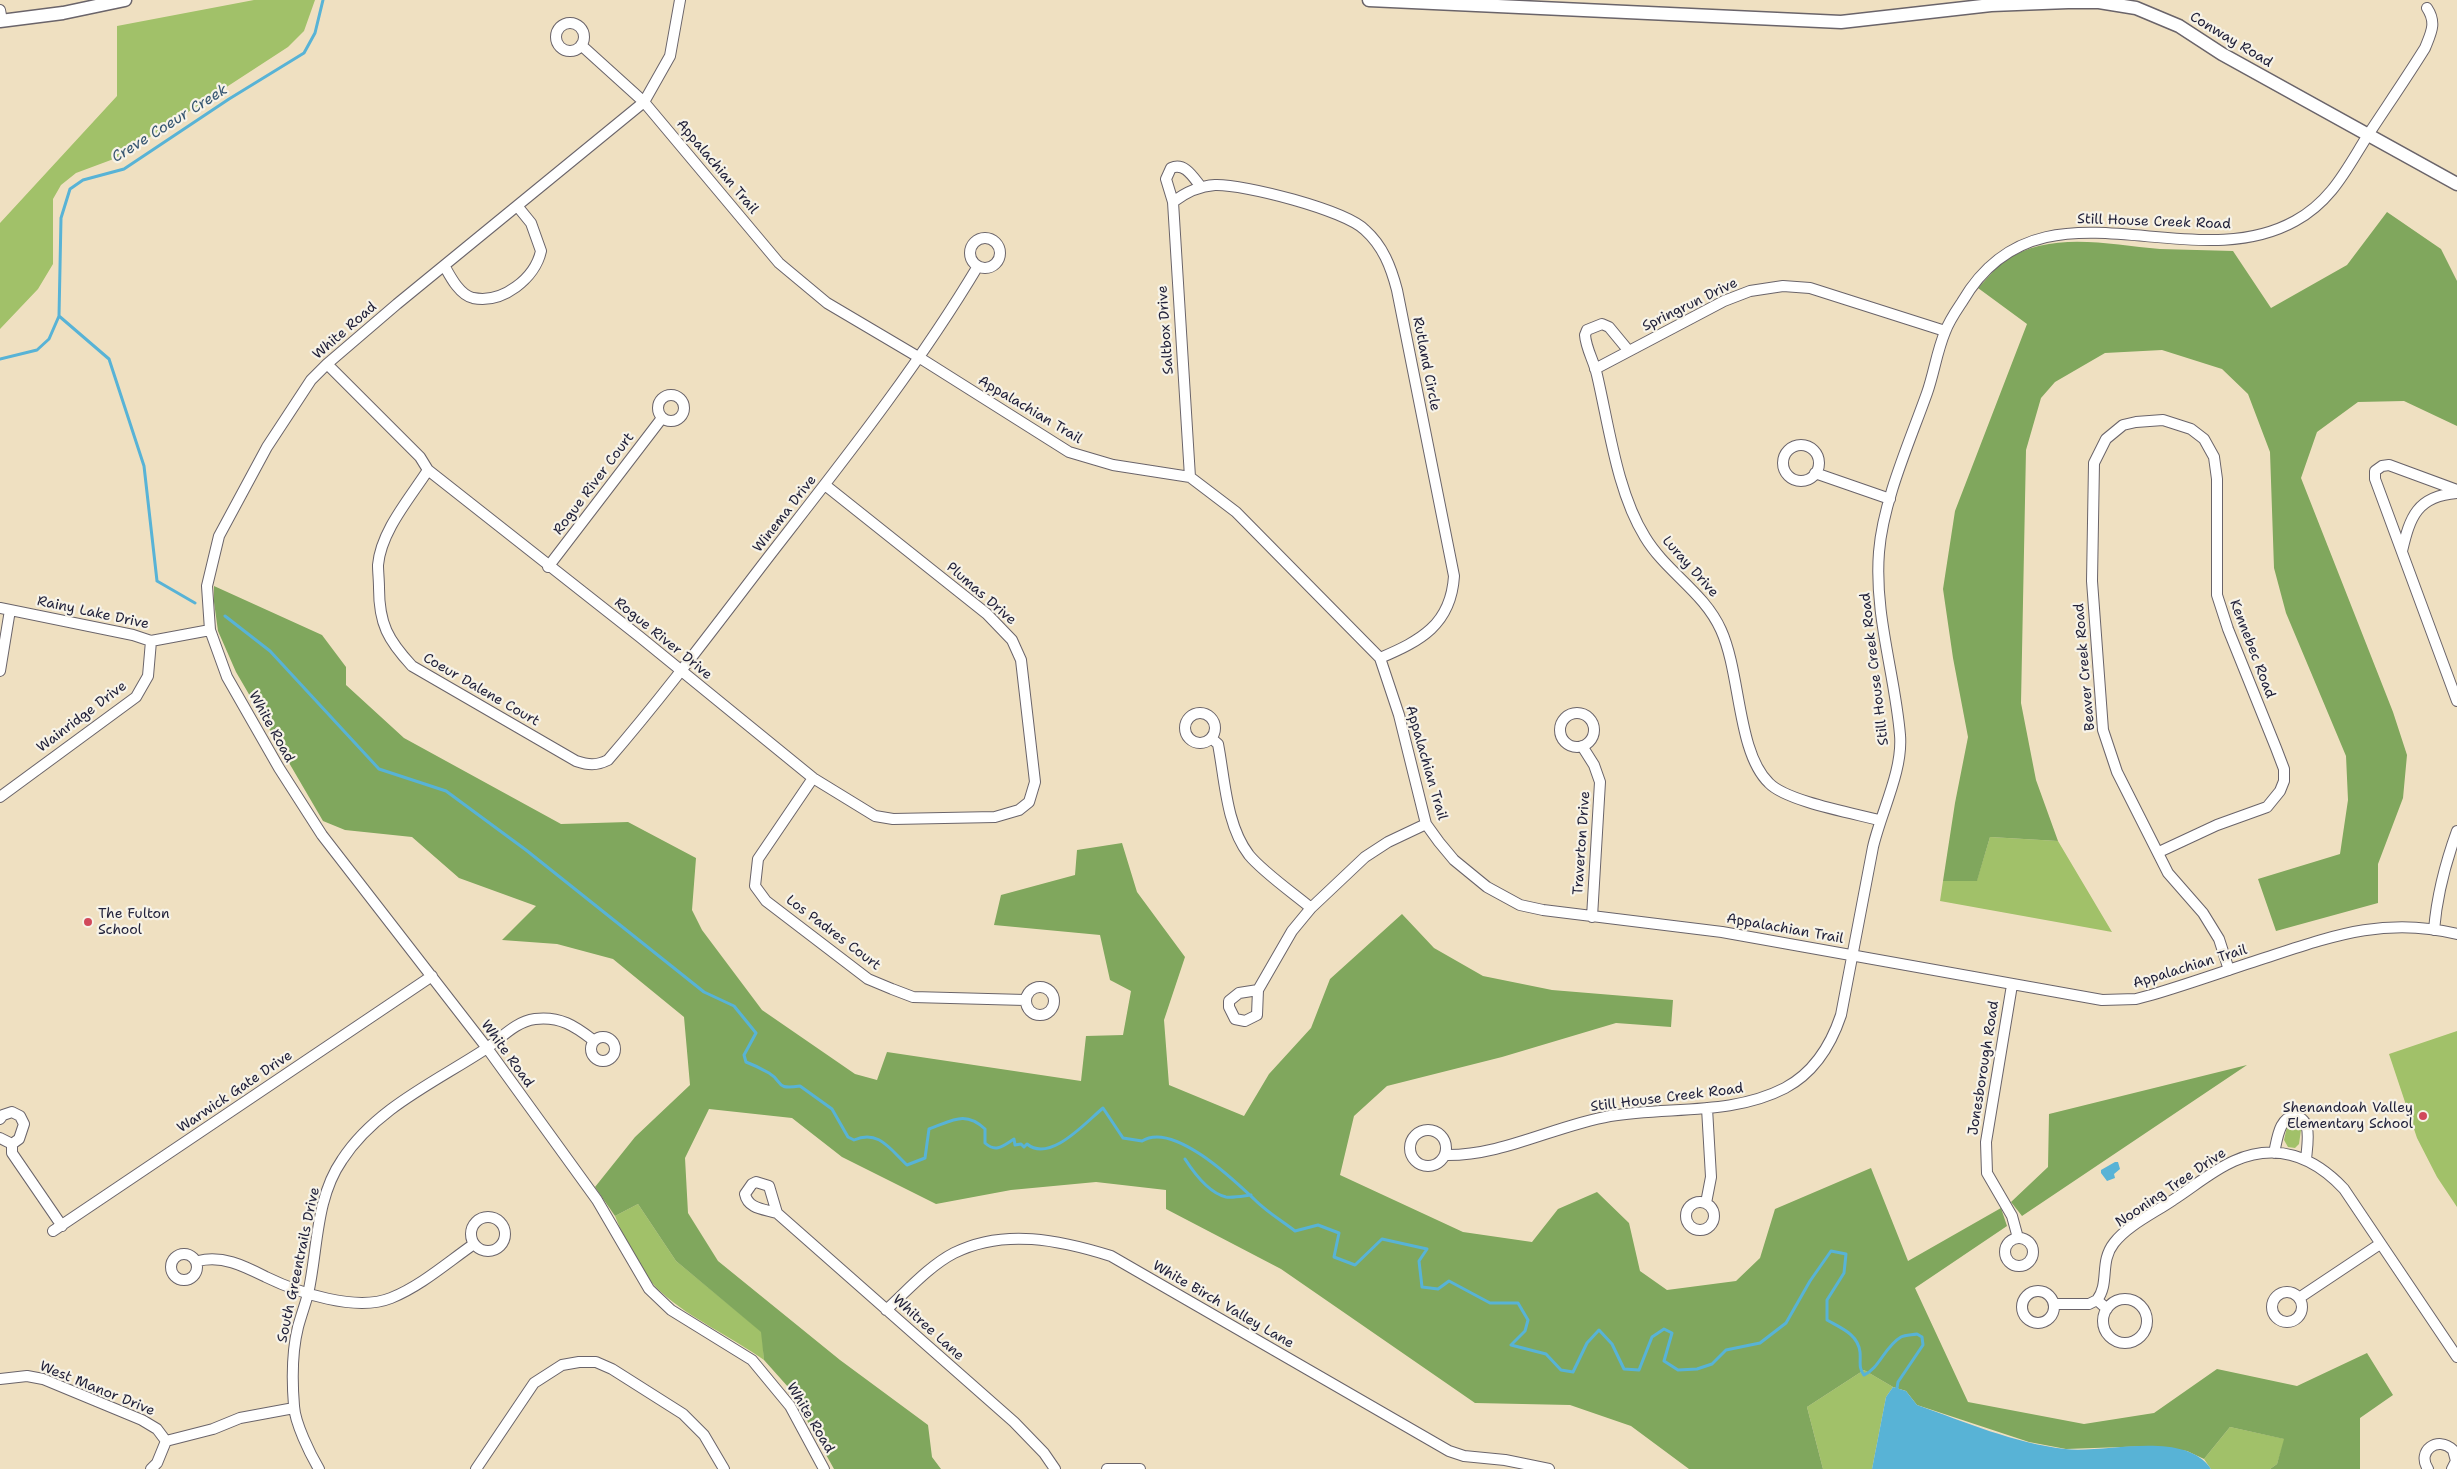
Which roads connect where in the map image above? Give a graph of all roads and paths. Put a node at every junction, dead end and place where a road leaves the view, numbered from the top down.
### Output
1 (125, 0) edge
2 (680, 0) edge
3 (1369, 0) edge
4 (2427, 8) dead end
5 (1, 17) edge
6 (581, 46) dead end
7 (644, 102) junction
8 (2368, 135) junction
9 (2457, 184) edge
10 (1202, 187) junction
11 (1173, 202) junction
12 (518, 207) junction
13 (978, 266) dead end
14 (445, 267) junction
15 (1945, 331) junction
16 (1628, 350) junction
17 (920, 358) junction
18 (327, 364) junction
19 (1595, 369) junction
20 (662, 418) dead end
21 (2147, 420) joint
22 (428, 470) junction
23 (1816, 473) dead end
24 (1190, 477) junction
25 (825, 485) junction
26 (2457, 491) edge
27 (1890, 499) junction
28 (2402, 552) junction
29 (548, 567) junction
30 (5, 609) edge
31 (210, 630) junction
32 (151, 641) junction
33 (1380, 658) junction
34 (681, 670) junction
35 (0, 671) edge
36 (2457, 701) edge
37 (1211, 738) dead end
38 (1582, 746) dead end
39 (598, 765) joint
40 (813, 778) junction
41 (0, 797) edge
42 (1028, 802) joint
43 (1879, 820) junction
44 (1426, 824) junction
45 (2457, 831) edge
46 (2159, 852) junction
47 (1311, 908) junction
48 (1592, 917) junction
49 (2434, 930) junction
50 (2457, 934) edge
51 (1854, 955) junction
52 (2229, 970) junction
53 (432, 976) junction
54 (2012, 985) junction
55 (1258, 990) dead end
56 (1025, 1000) dead end
57 (593, 1040) dead end
58 (487, 1048) junction
59 (1707, 1108) junction
60 (0, 1119) edge
61 (0, 1138) edge
62 (12, 1144) junction
63 (2274, 1153) junction
64 (1445, 1155) dead end
65 (2306, 1159) junction
66 (1706, 1203) dead end
67 (777, 1213) dead end
68 (2018, 1238) dead end
69 (474, 1244) dead end
70 (2380, 1244) junction
71 (198, 1261) dead end
72 (308, 1294) junction
73 (2299, 1298) dead end
74 (2097, 1300) junction
75 (2054, 1304) dead end
76 (2107, 1309) junction
77 (886, 1310) junction
78 (2457, 1357) edge
79 (0, 1379) edge
80 (294, 1408) junction
81 (166, 1441) junction
82 (2455, 1448) edge
83 (822, 1468) edge
84 (152, 1469) edge
85 (319, 1469) edge
86 (476, 1469) edge
87 (724, 1469) edge
88 (1055, 1469) edge
89 (1107, 1469) edge
90 (1140, 1469) edge
91 (1549, 1469) edge
92 (2428, 1469) edge
93 (2452, 1469) edge

1 - 5 street
2 - 7 street, White Road
3 - 8 street, Conway Road
4 - 8 street, Still House Creek Road
6 - 7 street, Appalachian Trail
7 - 12 street, White Road
7 - 17 street, Appalachian Trail
8 - 9 street, Conway Road
8 - 15 street, Still House Creek Road
10 - 11 street, Rutland Circle
10 - 11 street, Saltbox Drive
10 - 33 street, Rutland Circle
11 - 24 street, Saltbox Drive
12 - 14 street, White Road
12 - 14 street
13 - 17 street, Winema Drive
14 - 18 street, White Road
15 - 16 street, Springrun Drive
15 - 27 street, Still House Creek Road
16 - 19 street, Springrun Drive
16 - 19 street, Luray Drive
17 - 24 street, Appalachian Trail
17 - 25 street, Winema Drive
18 - 22 street, Rogue River Drive
18 - 31 street, White Road
19 - 43 street, Luray Drive
20 - 29 street, Rogue River Court
21 - 46 street, Beaver Creek Road
21 - 46 street, Kennebec Road
22 - 29 street, Rogue River Drive
22 - 39 street, Coeur Dalene Court
23 - 27 street
24 - 33 street, Appalachian Trail
25 - 34 street, Winema Drive
25 - 42 street, Plumas Drive
26 - 28 street
26 - 28 street
27 - 43 street, Still House Creek Road
28 - 36 street
29 - 34 street, Rogue River Drive
30 - 32 street, Rainy Lake Drive
30 - 35 street
31 - 32 street, Rainy Lake Drive
31 - 53 street, White Road
32 - 41 street, Wainridge Drive
33 - 44 street, Appalachian Trail
34 - 39 street, Winema Drive
34 - 40 street, Rogue River Drive
37 - 47 street
38 - 48 street, Traverton Drive
40 - 42 street, Rogue River Drive
40 - 56 street, Los Padres Court
43 - 51 street, Still House Creek Road
44 - 47 street
44 - 48 street, Appalachian Trail
45 - 49 street
46 - 52 street, Beaver Creek Road
47 - 55 street
48 - 51 street, Appalachian Trail
49 - 50 street, Appalachian Trail
49 - 52 street, Appalachian Trail
51 - 54 street, Appalachian Trail
51 - 59 street, Still House Creek Road
52 - 54 street, Appalachian Trail
53 - 58 street, White Road
53 - 62 street, Warwick Gate Drive
54 - 68 street, Jonesborough Road
57 - 58 street, South Greentrails Drive
58 - 72 street, South Greentrails Drive
58 - 83 street, White Road
59 - 64 street, Still House Creek Road
59 - 66 street
60 - 62 street
61 - 62 street
63 - 65 street, Nooning Tree Drive
63 - 65 street
63 - 74 street, Nooning Tree Drive
65 - 70 street, Nooning Tree Drive
67 - 77 street, Whitree Lane
69 - 72 street
70 - 73 street
70 - 78 street, Nooning Tree Drive
71 - 72 street
72 - 80 street, South Greentrails Drive
74 - 75 street
74 - 76 street
76 - 76 street
77 - 88 street, Whitree Lane
77 - 91 street, White Birch Valley Lane
79 - 81 street, West Manor Drive
80 - 81 street
80 - 85 street, South Greentrails Drive
81 - 84 street
82 - 92 street
82 - 93 street
86 - 87 street
89 - 90 street

